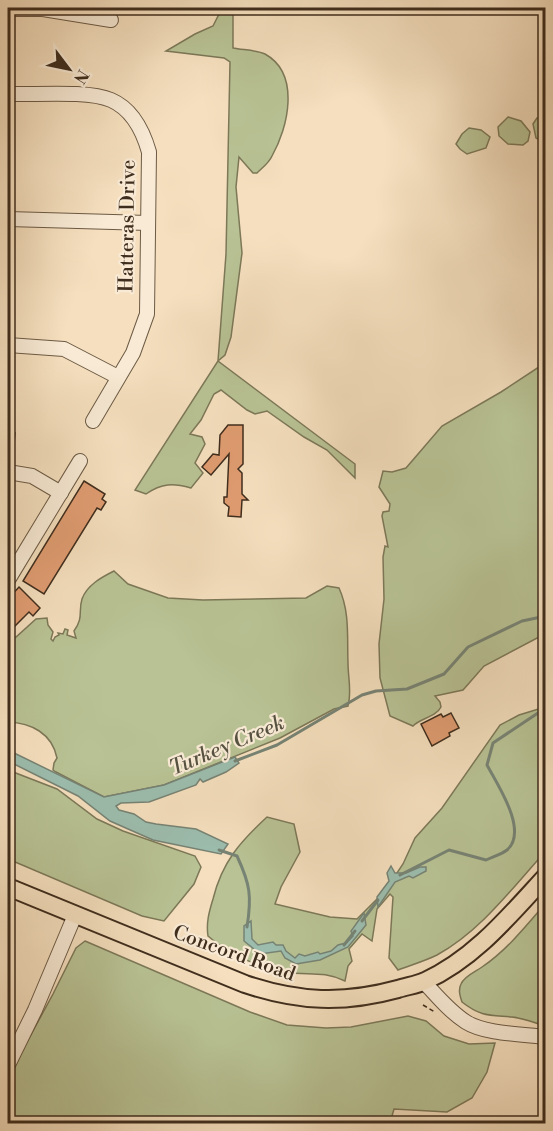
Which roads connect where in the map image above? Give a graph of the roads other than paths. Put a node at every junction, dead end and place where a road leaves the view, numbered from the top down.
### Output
1 (8, 9) edge
2 (111, 20) dead end
3 (8, 94) edge
4 (8, 219) edge
5 (148, 223) junction
6 (8, 345) edge
7 (118, 377) junction
8 (93, 421) dead end
9 (80, 461) dead end
10 (8, 472) edge
11 (60, 493) junction
12 (8, 580) edge
13 (546, 876) edge
14 (8, 887) edge
15 (75, 915) junction
16 (424, 982) junction
17 (546, 1037) edge
18 (8, 1065) edge

1 - 2 street
3 - 5 street, Hatteras Drive
4 - 5 street
5 - 7 street, Hatteras Drive
6 - 7 street
7 - 8 street, Hatteras Drive
9 - 11 street
10 - 11 street
11 - 12 street
13 - 16 main road, Concord Road
14 - 15 main road, Concord Road
15 - 16 main road, Concord Road
15 - 18 street
16 - 17 street

